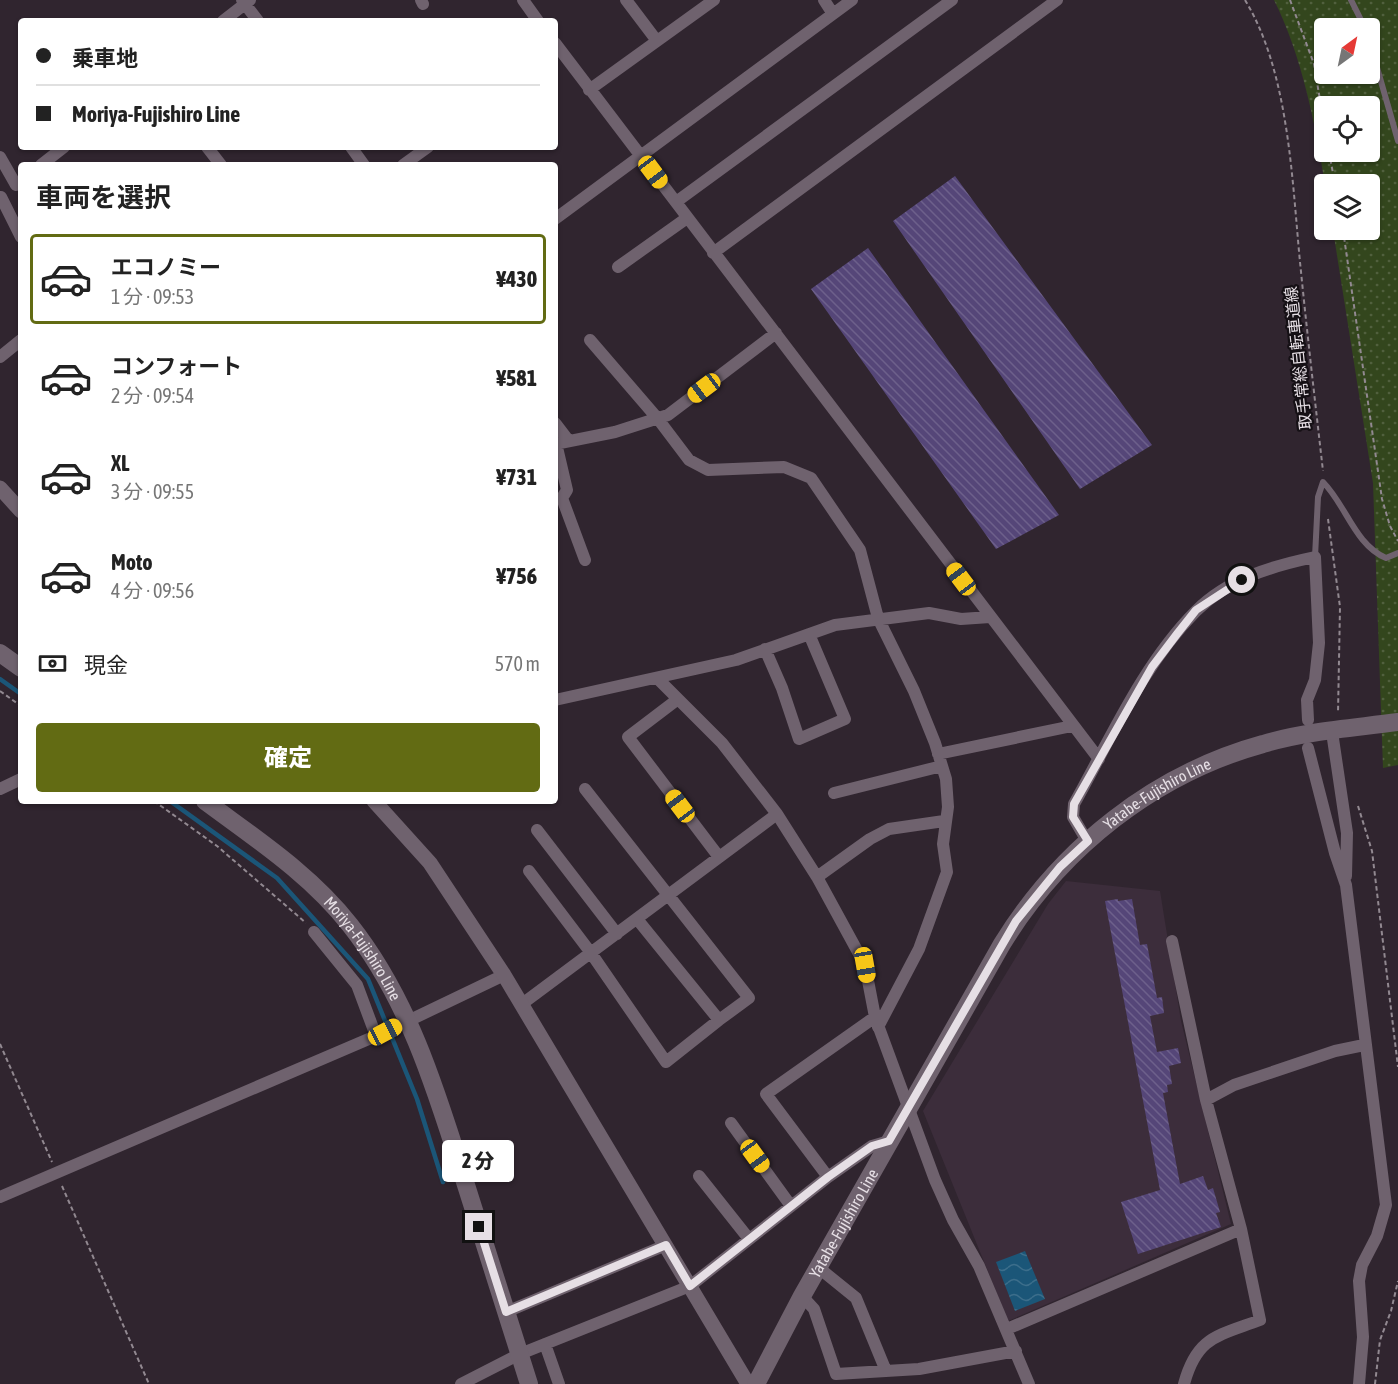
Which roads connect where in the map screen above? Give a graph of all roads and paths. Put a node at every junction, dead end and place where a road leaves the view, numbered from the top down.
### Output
1 (523, 0) edge
2 (626, 0) edge
3 (714, 0) edge
4 (824, 0) edge
5 (852, 0) edge
6 (952, 0) edge
7 (1057, 0) edge
8 (1245, 0) edge
9 (1290, 0) edge
10 (1351, 0) edge
11 (246, 1) edge
12 (833, 14) junction
13 (226, 18) edge
14 (256, 18) edge
15 (536, 18) edge
16 (1360, 18) edge
17 (657, 41) junction
18 (558, 48) edge
19 (1380, 78) edge
20 (589, 90) junction
21 (1319, 96) edge
22 (1398, 141) edge
23 (60, 150) edge
24 (209, 150) edge
25 (424, 150) edge
26 (642, 156) junction
27 (0, 157) edge
28 (45, 162) edge
29 (219, 162) edge
30 (406, 162) edge
31 (18, 182) edge
32 (18, 184) edge
33 (0, 197) edge
34 (676, 202) junction
35 (558, 217) edge
36 (687, 218) junction
37 (18, 231) edge
38 (1344, 240) edge
39 (713, 253) junction
40 (618, 267) dead end
41 (776, 333) junction
42 (590, 340) dead end
43 (18, 342) edge
44 (0, 357) edge
45 (658, 418) junction
46 (560, 442) edge
47 (1323, 482) junction
48 (0, 488) edge
49 (18, 508) edge
50 (1328, 516) dead end
51 (1398, 541) edge
52 (1398, 553) edge
53 (1315, 557) junction
54 (585, 560) dead end
55 (990, 617) junction
56 (878, 618) junction
57 (809, 634) junction
58 (765, 649) junction
59 (0, 653) edge
60 (18, 666) edge
61 (658, 679) junction
62 (0, 691) edge
63 (558, 699) edge
64 (678, 699) junction
65 (18, 704) edge
66 (1308, 720) dead end
67 (1398, 722) edge
68 (1072, 726) junction
69 (1335, 726) junction
70 (1308, 748) dead end
71 (1099, 759) junction
72 (940, 760) junction
73 (18, 780) edge
74 (0, 789) edge
75 (585, 789) dead end
76 (834, 793) dead end
77 (1355, 798) dead end
78 (158, 804) edge
79 (209, 804) edge
80 (377, 804) edge
81 (777, 814) junction
82 (944, 821) junction
83 (537, 830) dead end
84 (1088, 841) junction
85 (719, 858) junction
86 (529, 871) dead end
87 (818, 877) junction
88 (1346, 885) junction
89 (669, 894) junction
90 (637, 918) junction
91 (314, 932) joint
92 (617, 934) junction
93 (1172, 941) dead end
94 (591, 953) junction
95 (504, 975) junction
96 (522, 1004) junction
97 (408, 1020) junction
98 (719, 1020) junction
99 (877, 1022) junction
100 (376, 1036) junction
101 (0, 1044) edge
102 (1364, 1045) junction
103 (1398, 1067) edge
104 (1206, 1100) junction
105 (909, 1106) junction
106 (731, 1123) dead end
107 (889, 1141) junction
108 (56, 1172) junction
109 (699, 1176) dead end
110 (828, 1177) junction
111 (0, 1197) edge
112 (791, 1206) junction
113 (1241, 1229) junction
114 (749, 1239) junction
115 (666, 1245) junction
116 (819, 1268) junction
117 (1398, 1281) edge
118 (690, 1286) junction
119 (802, 1296) junction
120 (506, 1312) junction
121 (1007, 1329) junction
122 (545, 1344) junction
123 (1016, 1351) junction
124 (520, 1354) junction
125 (886, 1371) junction
126 (149, 1384) edge
127 (462, 1384) edge
128 (529, 1384) edge
129 (559, 1384) edge
130 (748, 1384) edge
131 (756, 1384) edge
132 (1029, 1384) edge
133 (1184, 1384) edge
134 (1359, 1384) edge
135 (1375, 1384) edge

1 - 15 street
2 - 17 street
3 - 17 street
4 - 12 street
5 - 12 street
6 - 34 street
7 - 39 street
8 - 47 path, 取手常総自転車道線
9 - 21 path
10 - 16 lane
11 - 13 street
11 - 14 street
12 - 26 street
17 - 20 street
18 - 20 street
19 - 22 lane
20 - 26 street
23 - 28 street
24 - 29 street
25 - 30 street
26 - 34 street
26 - 35 street
27 - 31 street
32 - 33 street
33 - 37 street
34 - 36 street
36 - 39 street
36 - 40 street
38 - 51 path
39 - 41 street
41 - 45 street
41 - 55 street
42 - 45 street
43 - 44 street
45 - 46 street
45 - 56 street
46 - 54 street
47 - 52 lane
47 - 53 lane
48 - 49 street
50 - 69 path
53 - 66 street
53 - 71 street
55 - 56 street
55 - 68 street
56 - 57 street
56 - 72 street
57 - 58 street
57 - 58 street
58 - 61 street
59 - 60 main road
61 - 63 street
61 - 64 street
62 - 65 path
64 - 81 street
64 - 85 street
67 - 69 main road, Yatabe-Fujishiro Line
68 - 71 street
68 - 72 street
69 - 84 main road, Yatabe-Fujishiro Line
69 - 88 street
70 - 88 street
71 - 84 street
72 - 76 street
72 - 82 street
73 - 74 street
75 - 89 street
77 - 103 path
78 - 91 path
79 - 97 main road, Moriya-Fujishiro Line
80 - 95 street
81 - 85 street
81 - 87 street
82 - 87 street
82 - 99 street
83 - 92 street
84 - 105 main road, Yatabe-Fujishiro Line
85 - 89 street
86 - 94 street
87 - 99 street
88 - 102 street
89 - 90 street
89 - 98 street
90 - 92 street
90 - 98 street
91 - 100 street
92 - 94 street
93 - 104 street
94 - 96 street
94 - 98 street
95 - 96 street
95 - 97 street
96 - 115 street
97 - 100 street
97 - 120 main road, Moriya-Fujishiro Line
99 - 105 street
99 - 110 street
100 - 108 street
101 - 108 path
102 - 104 street
102 - 134 street
104 - 113 street
105 - 107 main road, Yatabe-Fujishiro Line
105 - 121 street
106 - 112 street
107 - 110 street
107 - 116 main road, Yatabe-Fujishiro Line
108 - 111 street
108 - 126 path
109 - 114 street
110 - 112 street
112 - 114 street
113 - 121 street
113 - 133 street
114 - 118 street
115 - 118 street
115 - 120 street
116 - 119 main road, Yatabe-Fujishiro Line
116 - 125 street
117 - 135 path
118 - 122 street
118 - 130 street
119 - 125 street
119 - 131 main road, Yatabe-Fujishiro Line
120 - 124 main road, Moriya-Fujishiro Line
121 - 123 street
122 - 124 street
122 - 129 street
123 - 125 street
123 - 132 street
124 - 127 street
124 - 128 main road, Moriya-Fujishiro Line

